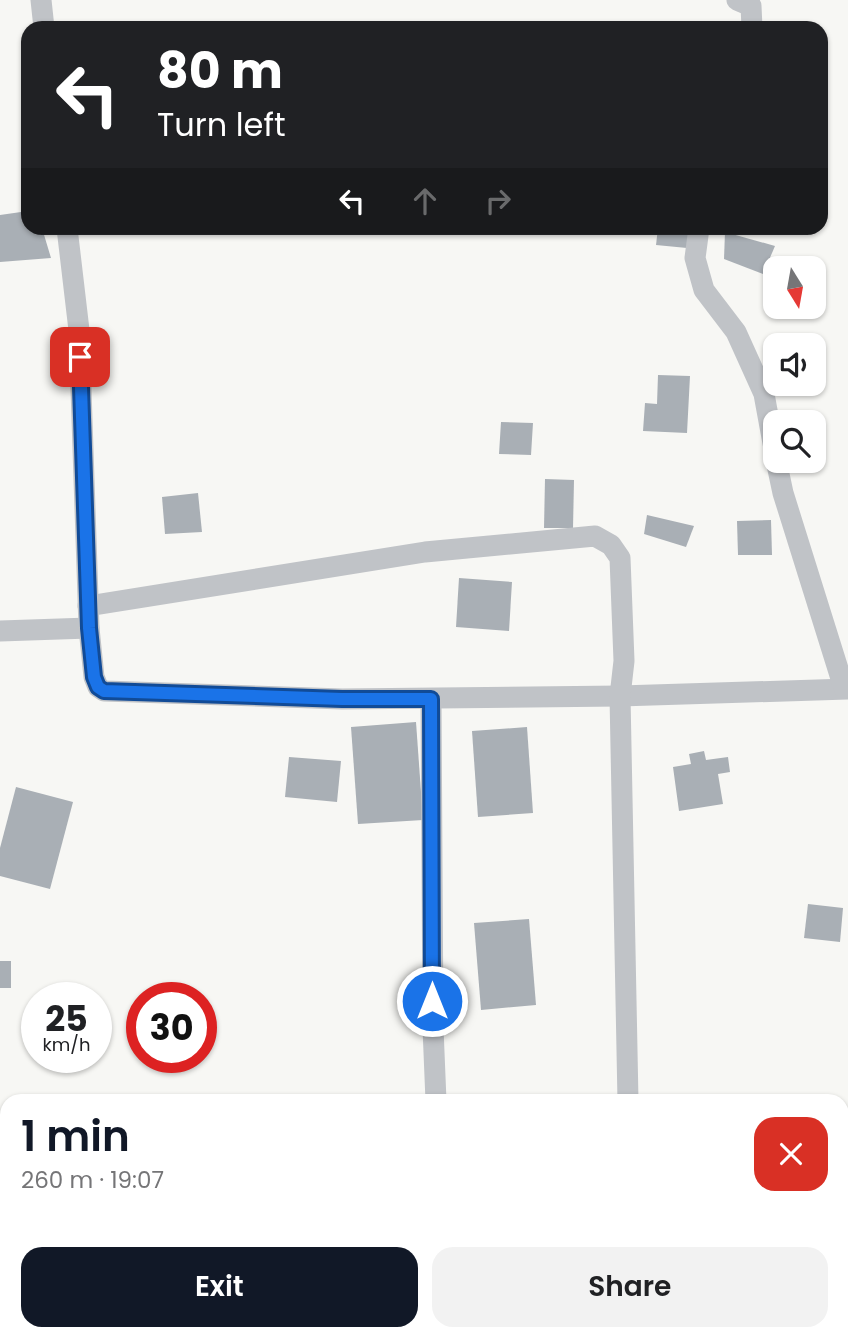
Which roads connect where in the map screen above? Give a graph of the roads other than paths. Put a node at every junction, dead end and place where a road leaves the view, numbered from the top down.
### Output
1 (41, 0) edge
2 (737, 0) edge
3 (43, 21) edge
4 (752, 21) edge
5 (68, 235) edge
6 (698, 235) edge
7 (767, 410) edge
8 (779, 473) edge
9 (88, 606) junction
10 (89, 628) junction
11 (0, 631) edge
12 (846, 689) edge
13 (620, 696) junction
14 (431, 699) junction
15 (436, 1094) edge
16 (628, 1094) edge

1 - 3 street
2 - 4 street
5 - 9 street
6 - 7 street
8 - 12 street
9 - 10 street
9 - 13 street
10 - 11 street
10 - 14 street
12 - 13 street
13 - 14 street
13 - 16 street
14 - 15 street

